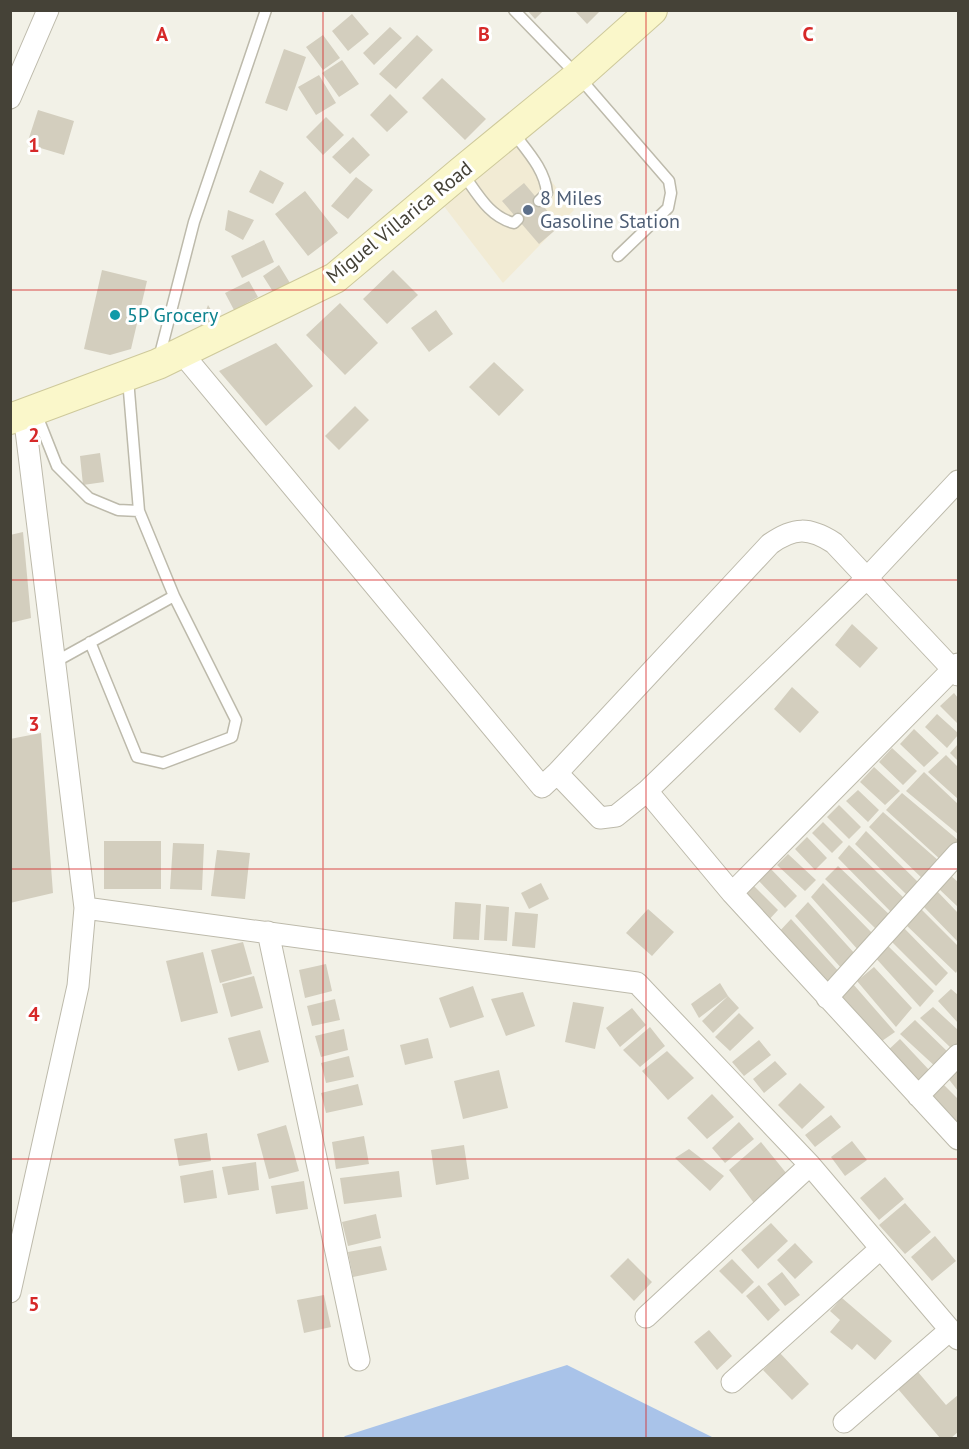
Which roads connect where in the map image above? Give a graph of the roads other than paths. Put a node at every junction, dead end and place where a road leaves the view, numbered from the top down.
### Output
1 (48, 10) edge
2 (266, 10) edge
3 (514, 10) edge
4 (652, 10) edge
5 (578, 76) junction
6 (10, 98) edge
7 (511, 130) junction
8 (461, 172) junction
9 (539, 201) dead end
10 (518, 219) dead end
11 (618, 256) dead end
12 (169, 358) junction
13 (128, 375) junction
14 (23, 414) edge
15 (958, 481) edge
16 (139, 511) junction
17 (868, 577) junction
18 (174, 596) junction
19 (90, 642) junction
20 (55, 662) junction
21 (957, 670) edge
22 (557, 773) junction
23 (647, 791) junction
24 (958, 854) edge
25 (732, 893) junction
26 (86, 909) junction
27 (268, 932) junction
28 (827, 998) junction
29 (958, 1055) edge
30 (918, 1096) junction
31 (958, 1139) edge
32 (810, 1165) junction
33 (880, 1249) junction
34 (10, 1292) edge
35 (646, 1317) dead end
36 (954, 1334) edge
37 (359, 1360) dead end
38 (732, 1382) dead end
39 (844, 1422) dead end

1 - 6 street
2 - 12 lane
3 - 5 lane
4 - 5 main road, Miguel Villarica Road
5 - 7 main road, Miguel Villarica Road
5 - 11 lane
7 - 8 main road, Miguel Villarica Road
7 - 9 lane
8 - 10 lane
8 - 12 main road, Miguel Villarica Road
12 - 13 main road, Miguel Villarica Road
12 - 22 street
13 - 14 main road, Miguel Villarica Road
13 - 16 lane
14 - 16 lane
14 - 20 street
15 - 17 street
16 - 18 lane
17 - 21 street
17 - 22 street
17 - 23 street
18 - 19 lane
18 - 19 lane
19 - 20 lane
20 - 26 street
21 - 25 street
22 - 23 street
23 - 25 street
24 - 28 street
25 - 28 street
26 - 27 street
26 - 34 street
27 - 32 street
27 - 37 street
28 - 30 street
29 - 30 street
30 - 31 street
32 - 33 street
32 - 35 street
33 - 36 street
33 - 38 street
36 - 39 street

